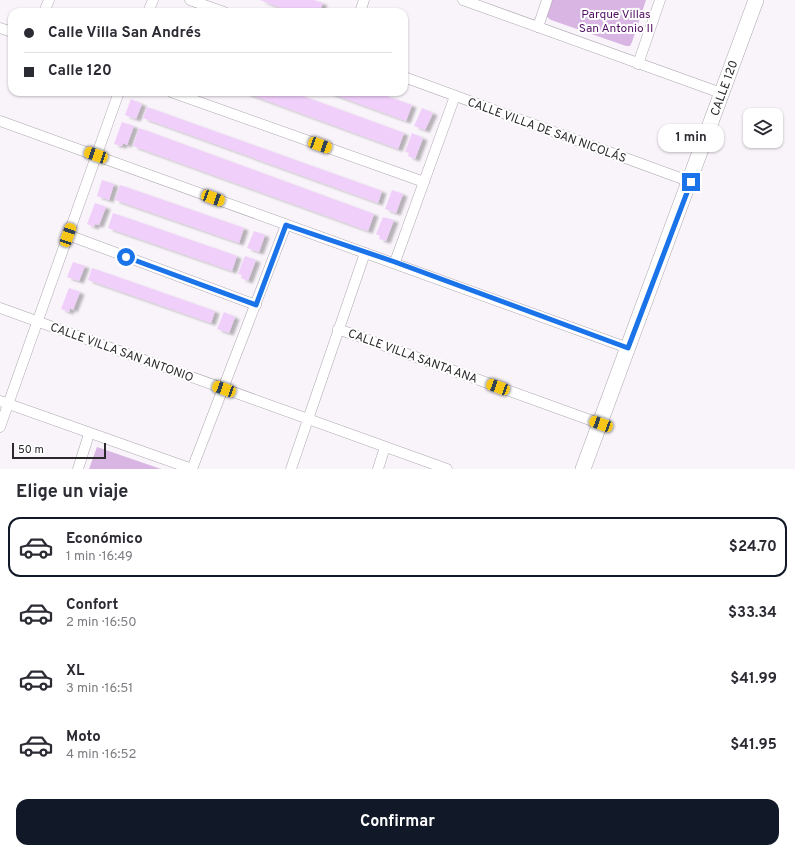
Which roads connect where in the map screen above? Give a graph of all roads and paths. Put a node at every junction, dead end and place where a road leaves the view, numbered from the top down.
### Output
1 (190, 0) edge
2 (463, 0) edge
3 (547, 0) edge
4 (660, 0) edge
5 (756, 0) edge
6 (213, 8) edge
7 (538, 27) junction
8 (638, 64) junction
9 (408, 79) edge
10 (721, 93) junction
11 (118, 96) edge
12 (182, 96) edge
13 (454, 96) junction
14 (1, 124) edge
15 (96, 155) junction
16 (424, 182) junction
17 (691, 182) junction
18 (286, 225) junction
19 (68, 235) junction
20 (365, 253) junction
21 (395, 262) junction
22 (256, 305) junction
23 (0, 308) edge
24 (39, 322) junction
25 (338, 330) junction
26 (628, 348) junction
27 (224, 389) junction
28 (4, 403) edge
29 (308, 419) junction
30 (601, 424) junction
31 (0, 427) edge
32 (89, 434) junction
33 (385, 447) junction
34 (78, 469) edge
35 (192, 469) edge
36 (291, 469) edge
37 (378, 469) edge
38 (447, 469) edge
39 (583, 469) edge

1 - 6 street
2 - 7 street
3 - 7 street
4 - 8 street
5 - 10 main road, CALLE 120
7 - 8 street
8 - 10 street
9 - 13 street, CALLE VILLA DE SAN NICOLÁS
10 - 17 main road, CALLE 120
11 - 15 street
12 - 16 street
13 - 16 street
13 - 17 street, CALLE VILLA DE SAN NICOLÁS
14 - 15 street
15 - 18 street
15 - 19 street
16 - 21 street
17 - 26 main road, CALLE 120
18 - 20 street
18 - 22 street
19 - 22 street
19 - 24 street
20 - 21 street
20 - 25 street
21 - 26 street
22 - 27 street
23 - 24 street, CALLE VILLA SAN ANTONIO
24 - 27 street, CALLE VILLA SAN ANTONIO
24 - 28 street
25 - 29 street
25 - 30 street, CALLE VILLA SANTA ANA
26 - 30 main road, CALLE 120
27 - 29 street, CALLE VILLA SAN ANTONIO
27 - 35 street
28 - 31 street
28 - 32 street
29 - 33 street, CALLE VILLA SAN ANTONIO
29 - 36 street
30 - 39 main road, CALLE 120
32 - 34 street
32 - 35 street
33 - 37 street
33 - 38 street, CALLE VILLA SAN ANTONIO

